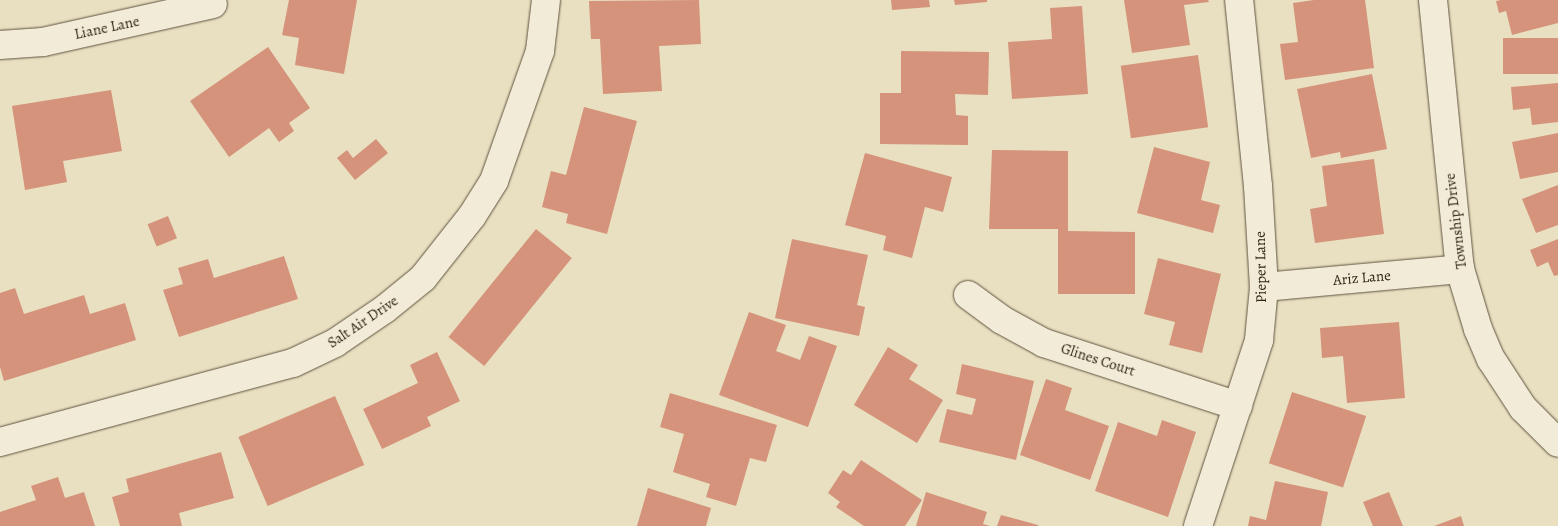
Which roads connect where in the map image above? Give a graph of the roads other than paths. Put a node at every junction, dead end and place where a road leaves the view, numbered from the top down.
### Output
1 (546, 0) edge
2 (1239, 0) edge
3 (1433, 0) edge
4 (213, 4) dead end
5 (0, 45) edge
6 (1460, 268) junction
7 (1264, 287) junction
8 (968, 295) dead end
9 (1238, 406) junction
10 (0, 442) edge
11 (1558, 443) edge
12 (1198, 526) edge

1 - 10 street, Salt Air Drive
2 - 7 street, Pieper Lane
3 - 6 street, Township Drive
4 - 5 street, Liane Lane
6 - 7 street, Ariz Lane
6 - 11 street, Township Drive
7 - 9 street, Pieper Lane
8 - 9 street, Glines Court
9 - 12 street, Pieper Lane

